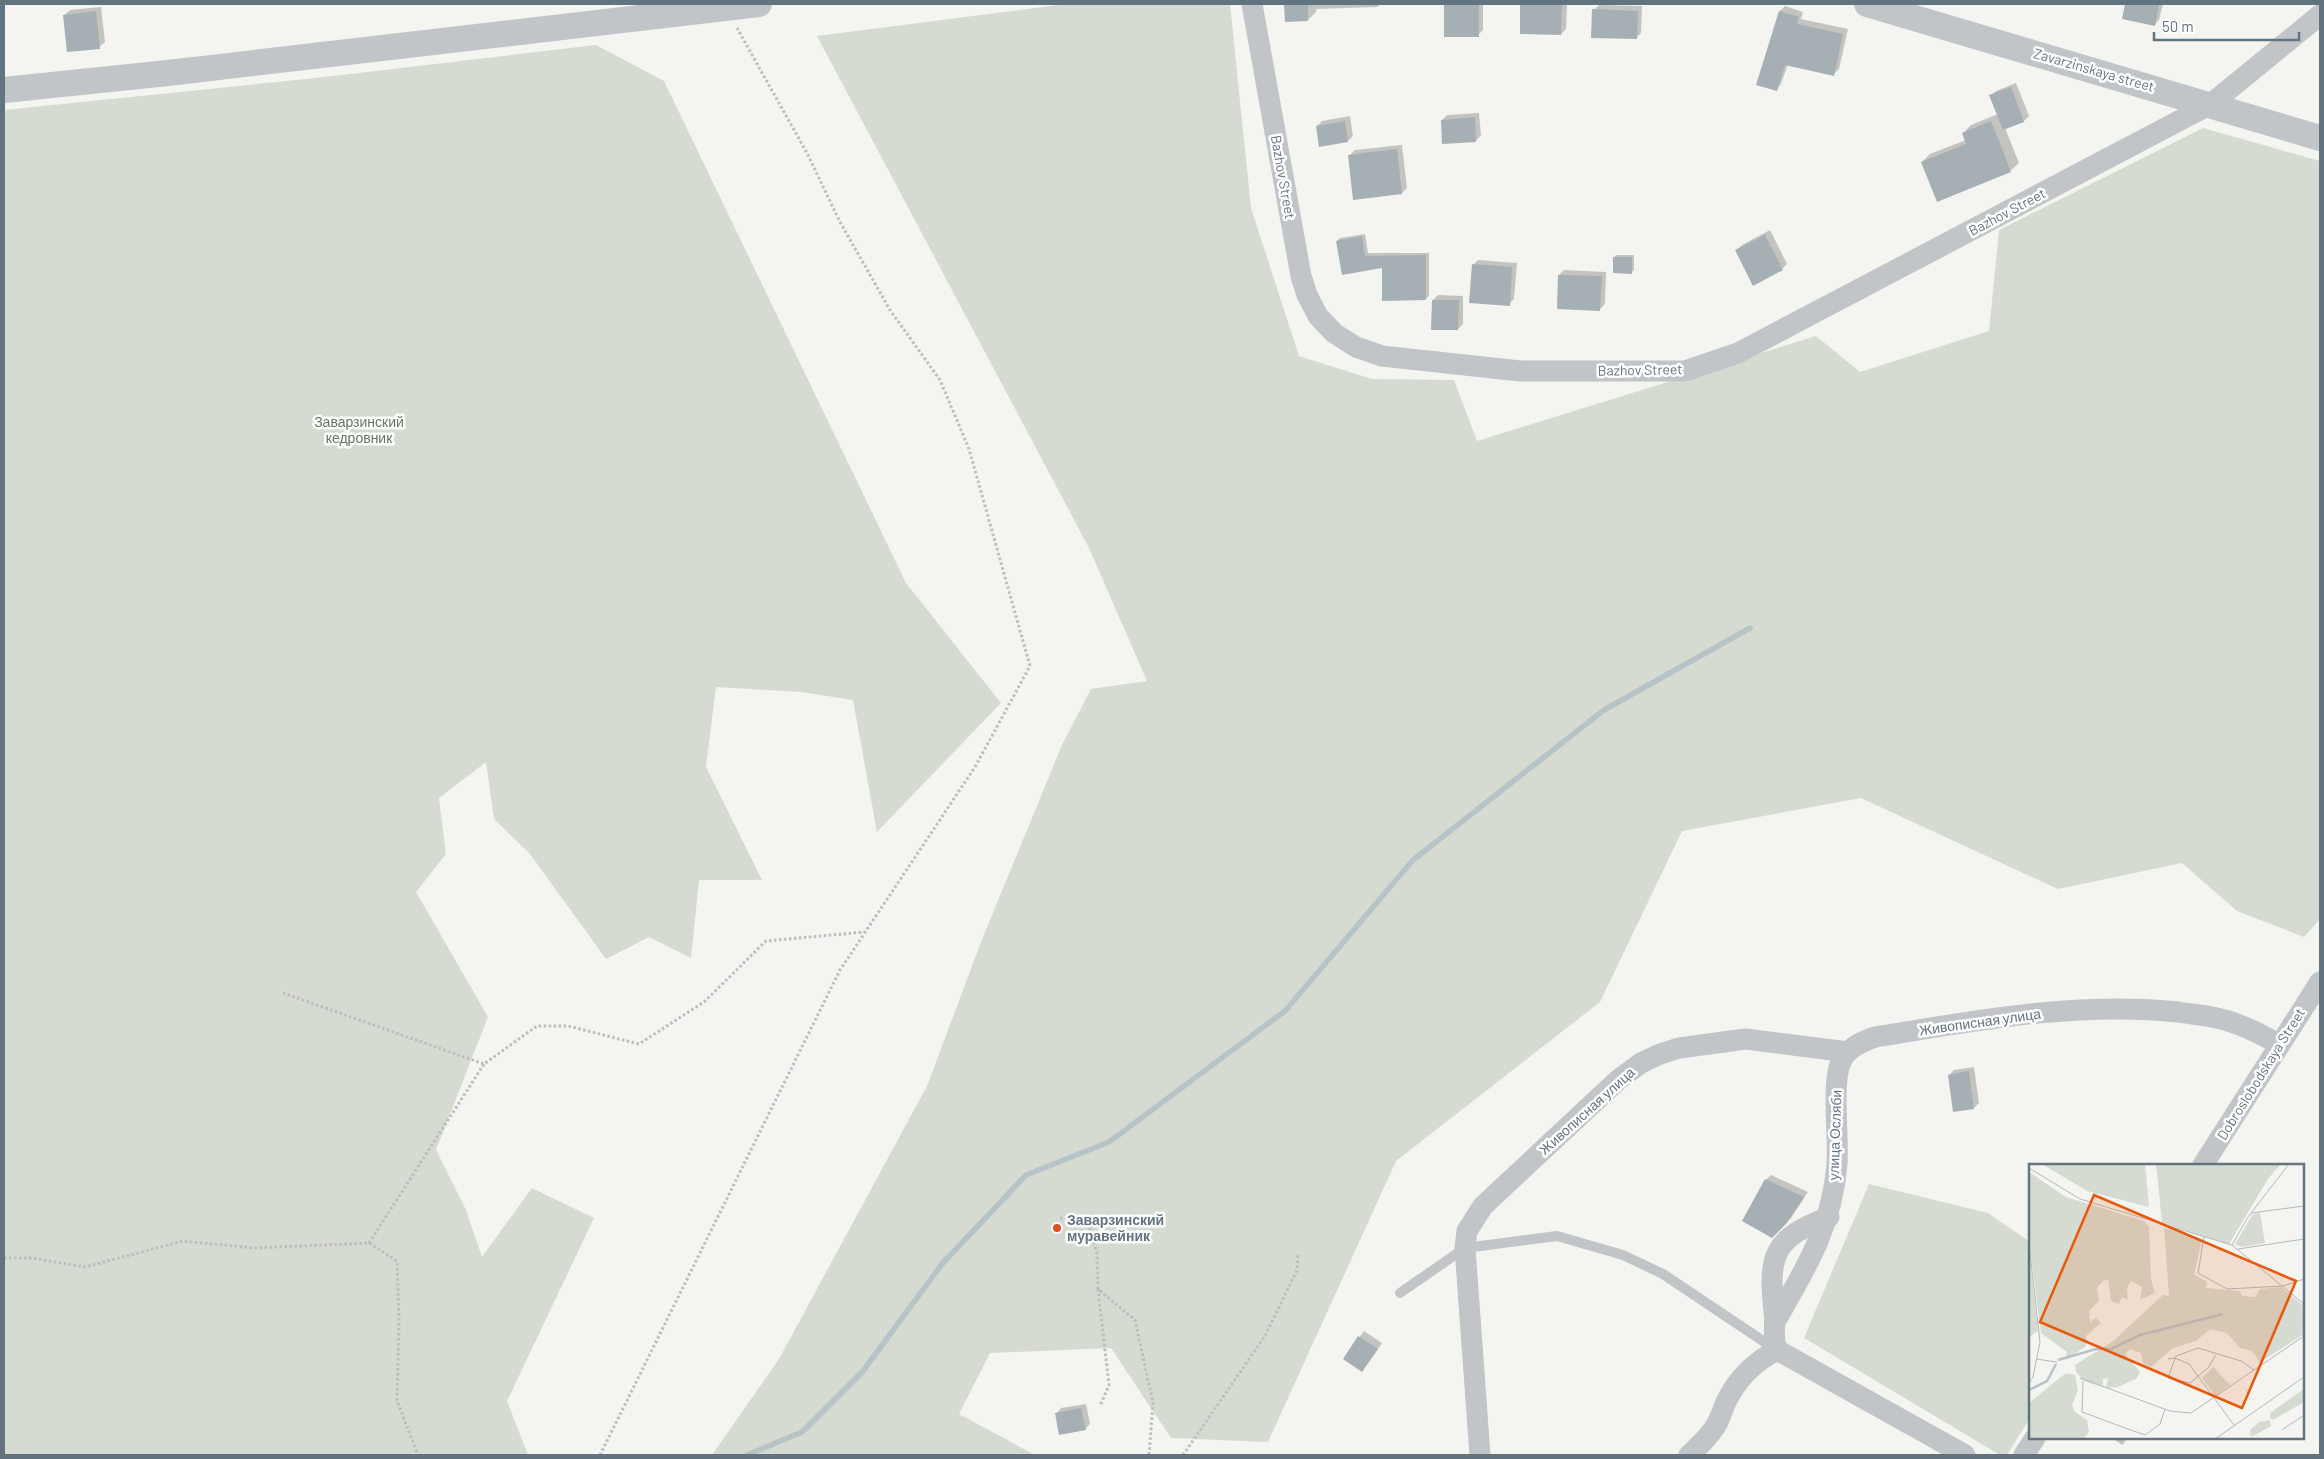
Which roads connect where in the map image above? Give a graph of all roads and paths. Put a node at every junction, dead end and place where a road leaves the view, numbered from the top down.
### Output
1 (759, 4) edge
2 (1252, 4) edge
3 (1867, 4) edge
4 (725, 7) junction
5 (2320, 15) edge
6 (4, 90) edge
7 (2211, 104) junction
8 (2320, 138) edge
9 (866, 932) junction
10 (2320, 982) edge
11 (283, 993) dead end
12 (2279, 1044) junction
13 (1848, 1052) junction
14 (484, 1064) junction
15 (2204, 1164) edge
16 (1829, 1217) junction
17 (1060, 1218) dead end
18 (370, 1243) junction
19 (1465, 1248) junction
20 (1298, 1253) dead end
21 (4, 1258) edge
22 (1098, 1289) junction
23 (1400, 1293) dead end
24 (1775, 1322) junction
25 (1777, 1350) junction
26 (1100, 1406) dead end
27 (2034, 1439) edge
28 (418, 1455) edge
29 (600, 1455) edge
30 (1149, 1455) edge
31 (1183, 1455) edge
32 (1480, 1455) edge
33 (1689, 1455) edge
34 (1965, 1455) edge
35 (2024, 1455) edge

1 - 4 street
2 - 7 street, Bazhov Street
3 - 7 street, Zavarzinskaya street
4 - 6 street
4 - 9 path
5 - 7 street, Bazhov Street
7 - 8 street, Zavarzinskaya street
9 - 14 path
9 - 29 path
10 - 12 street, Dobroslobodskaya Street
11 - 14 path
12 - 13 street, Живописная улица
12 - 15 street, Dobroslobodskaya Street
13 - 16 street, улица Осляби
13 - 19 street, Живописная улица
14 - 18 path
16 - 24 street, улица Осляби
16 - 24 street
17 - 22 path
18 - 21 path
18 - 28 path
19 - 23 lane
19 - 25 lane
19 - 32 street, Живописная улица
20 - 31 path
22 - 26 path
22 - 30 path
24 - 25 street
25 - 33 street
25 - 34 street
27 - 35 street

